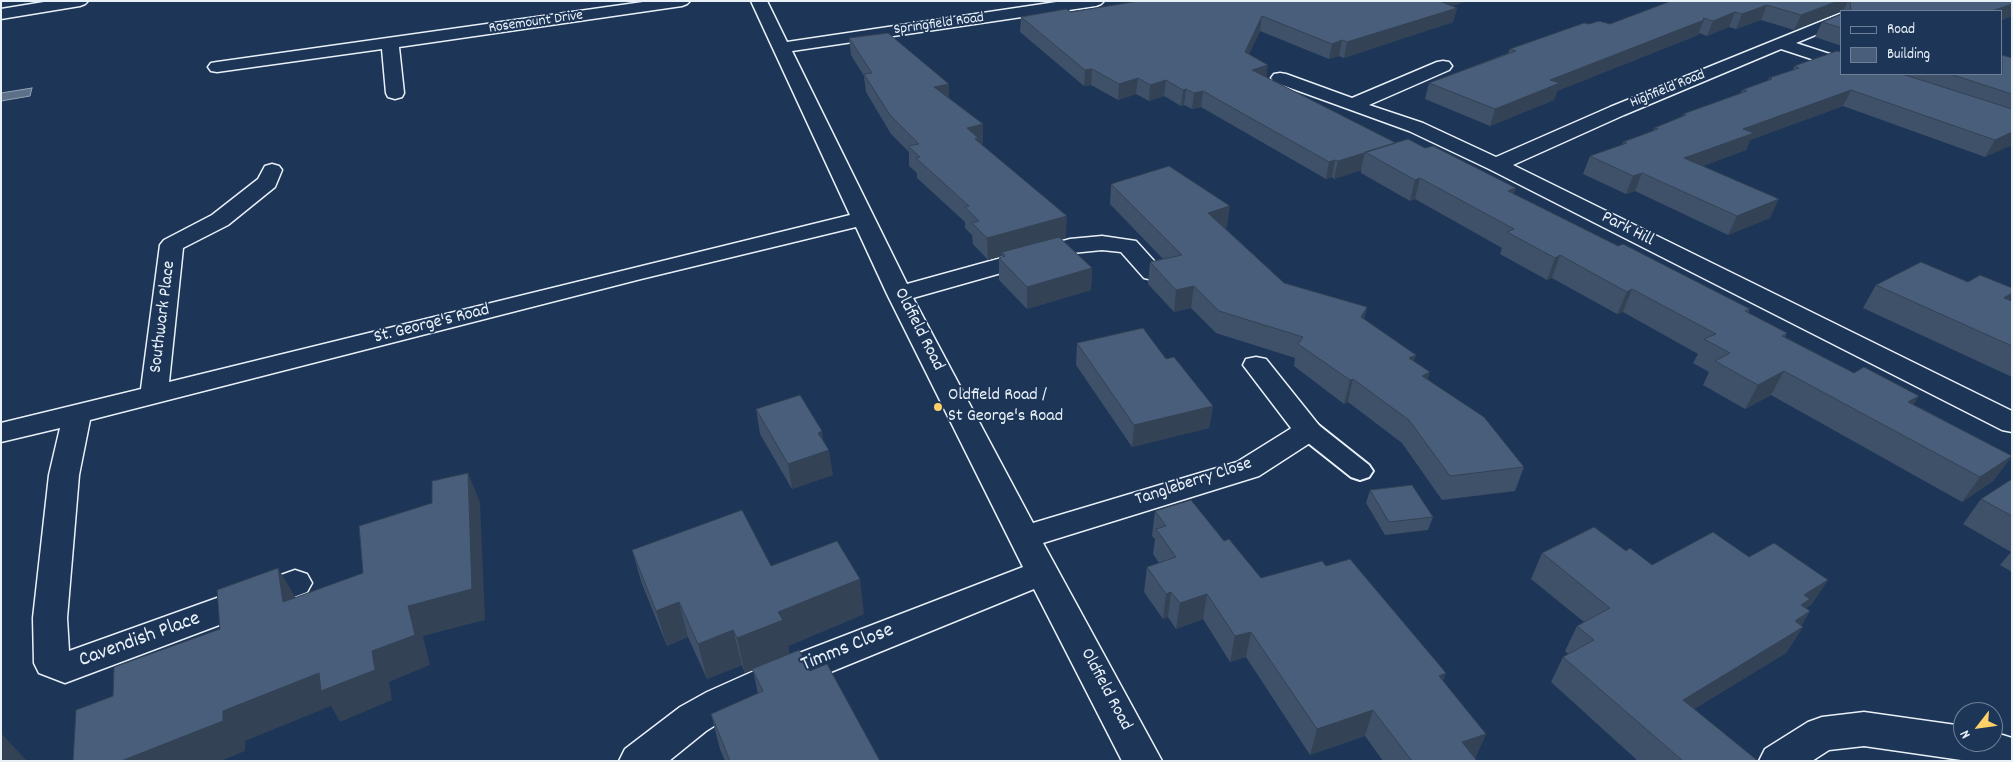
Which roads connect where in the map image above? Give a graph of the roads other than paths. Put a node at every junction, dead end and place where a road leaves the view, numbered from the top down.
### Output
1 (80, 1) edge
2 (682, 1) edge
3 (759, 1) edge
4 (1096, 1) edge
5 (1, 14) edge
6 (1840, 19) edge
7 (390, 42) junction
8 (1781, 44) junction
9 (782, 48) junction
10 (1416, 56) dead end
11 (1840, 63) edge
12 (217, 67) dead end
13 (1280, 78) dead end
14 (396, 93) dead end
15 (1352, 105) junction
16 (1496, 165) junction
17 (272, 170) dead end
18 (864, 218) junction
19 (1153, 273) edge
20 (899, 294) junction
21 (1256, 365) dead end
22 (154, 395) junction
23 (77, 414) junction
24 (2012, 423) edge
25 (1307, 429) junction
26 (1, 433) edge
27 (1360, 471) dead end
28 (1024, 537) junction
29 (1043, 573) junction
30 (295, 583) dead end
31 (2012, 755) edge
32 (639, 761) edge
33 (1142, 761) edge
34 (1779, 761) edge

1 - 5 street
2 - 7 street, Rosemount Drive
3 - 9 street, Oldfield Road
4 - 9 street, Springfield Road
6 - 8 street, Highfield Road
7 - 12 street, Rosemount Drive
7 - 14 street
8 - 11 street
8 - 16 street, Highfield Road
9 - 18 street, Oldfield Road
10 - 15 street
13 - 15 street, Park Hill
15 - 16 street, Park Hill
16 - 24 street, Park Hill
17 - 22 street, Southwark Place
18 - 20 street, Oldfield Road
18 - 22 street, St. George's Road
19 - 20 street
20 - 28 street, Oldfield Road
21 - 25 street
22 - 23 street, St. George's Road
23 - 26 street, St. George's Road
23 - 30 street, Cavendish Place
25 - 27 lane
25 - 28 street, Tangleberry Close
28 - 29 street, Oldfield Road
29 - 32 street, Timms Close
29 - 33 street, Oldfield Road
31 - 34 street

